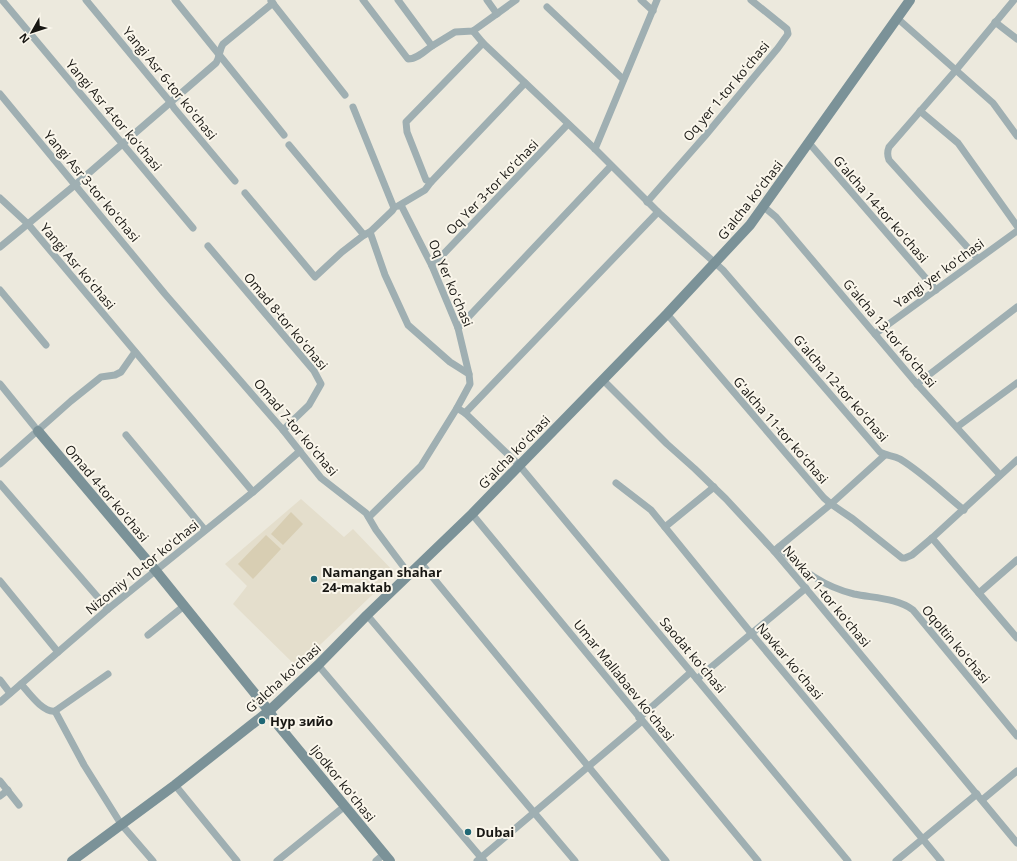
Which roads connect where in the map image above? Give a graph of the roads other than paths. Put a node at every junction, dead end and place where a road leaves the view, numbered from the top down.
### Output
1 (2, 0) edge
2 (86, 0) edge
3 (175, 0) edge
4 (363, 0) edge
5 (398, 0) edge
6 (487, 0) edge
7 (516, 0) edge
8 (641, 0) edge
9 (657, 0) edge
10 (751, 0) edge
11 (910, 0) edge
12 (1014, 0) edge
13 (272, 2) edge
14 (547, 6) dead end
15 (653, 11) junction
16 (497, 14) junction
17 (897, 18) junction
18 (996, 22) junction
19 (473, 31) junction
20 (1017, 39) edge
21 (483, 43) junction
22 (432, 46) junction
23 (219, 54) junction
24 (956, 70) junction
25 (623, 79) junction
26 (525, 83) junction
27 (0, 94) edge
28 (345, 94) dead end
29 (171, 103) junction
30 (353, 107) dead end
31 (920, 111) junction
32 (568, 124) junction
33 (284, 135) dead end
34 (1017, 136) edge
35 (809, 143) junction
36 (123, 144) junction
37 (289, 145) dead end
38 (595, 149) junction
39 (611, 166) junction
40 (235, 181) dead end
41 (431, 182) junction
42 (75, 185) junction
43 (245, 193) dead end
44 (0, 198) edge
45 (647, 202) junction
46 (398, 206) junction
47 (764, 207) junction
48 (658, 212) junction
49 (28, 224) junction
50 (1017, 226) edge
51 (192, 228) dead end
52 (1017, 231) edge
53 (367, 234) junction
54 (208, 246) dead end
55 (0, 247) edge
56 (978, 259) junction
57 (715, 263) junction
58 (432, 266) junction
59 (0, 290) edge
60 (936, 290) junction
61 (165, 294) joint
62 (1017, 307) edge
63 (666, 314) junction
64 (458, 328) junction
65 (875, 334) junction
66 (46, 345) dead end
67 (135, 352) junction
68 (469, 374) junction
69 (603, 380) junction
70 (1017, 383) edge
71 (0, 384) edge
72 (917, 384) junction
73 (457, 408) junction
74 (464, 413) junction
75 (957, 427) junction
76 (284, 430) junction
77 (38, 431) junction
78 (126, 435) dead end
79 (300, 451) junction
80 (885, 455) junction
81 (1017, 460) edge
82 (0, 464) edge
83 (519, 465) junction
84 (1000, 474) junction
85 (616, 483) dead end
86 (0, 484) edge
87 (714, 487) junction
88 (253, 492) junction
89 (831, 504) junction
90 (964, 510) junction
91 (472, 514) junction
92 (369, 517) junction
93 (664, 527) junction
94 (205, 530) junction
95 (932, 538) junction
96 (776, 549) junction
97 (1017, 560) edge
98 (420, 563) junction
99 (156, 571) junction
100 (409, 574) junction
101 (0, 581) edge
102 (806, 588) junction
103 (978, 593) junction
104 (184, 606) junction
105 (108, 609) junction
106 (367, 615) junction
107 (751, 633) junction
108 (148, 635) dead end
109 (1017, 638) edge
110 (58, 652) junction
111 (318, 665) junction
112 (691, 672) junction
113 (108, 674) dead end
114 (697, 679) junction
115 (0, 680) edge
116 (21, 684) junction
117 (10, 693) junction
118 (0, 702) edge
119 (269, 710) junction
120 (55, 711) junction
121 (640, 720) junction
122 (1017, 736) edge
123 (588, 767) junction
124 (1017, 771) edge
125 (0, 781) edge
126 (175, 785) junction
127 (8, 790) junction
128 (0, 796) edge
129 (979, 797) junction
130 (19, 805) dead end
131 (345, 806) junction
132 (534, 814) junction
133 (121, 824) junction
134 (923, 839) junction
135 (1017, 843) edge
136 (387, 858) edge
137 (481, 860) edge
138 (72, 861) edge
139 (153, 861) edge
140 (237, 861) edge
141 (277, 861) edge
142 (376, 861) edge
143 (575, 861) edge
144 (666, 861) edge
145 (758, 861) edge
146 (848, 861) edge
147 (896, 861) edge
148 (941, 861) edge

1 - 36 street, Yangi Asr 4-tor koʻchasi
2 - 29 street, Yangi Asr 6-tor koʻchasi
3 - 23 street
4 - 22 street
5 - 22 street
6 - 16 street
7 - 16 street
8 - 15 street
9 - 15 street
10 - 45 street, Oq yer 1-tor koʻchasi
11 - 17 street, Gʻalcha koʻchasi
12 - 18 street
13 - 23 street
13 - 28 street
14 - 25 street
15 - 25 street
16 - 19 street
17 - 24 street
17 - 35 street, Gʻalcha koʻchasi
18 - 20 street
18 - 24 street
19 - 21 street
19 - 22 street
21 - 26 street
21 - 41 street
23 - 29 street
23 - 33 street
24 - 31 street
24 - 34 street
25 - 38 street
26 - 32 street
26 - 41 street
27 - 42 street, Yangi Asr 3-tor koʻchasi
29 - 36 street
29 - 40 street, Yangi Asr 6-tor koʻchasi
30 - 46 street, Oq Yer koʻchasi
31 - 50 street
31 - 56 street
32 - 38 street
32 - 58 street, Oq Yer 3-tor koʻchasi
35 - 47 street, Gʻalcha koʻchasi
35 - 60 street, Gʻalcha 14-tor koʻchasi
36 - 42 street
36 - 51 street, Yangi Asr 4-tor koʻchasi
37 - 53 street
38 - 39 street
39 - 45 street
39 - 64 street
41 - 46 street
42 - 49 street
42 - 61 street, Yangi Asr 3-tor koʻchasi
43 - 53 street
44 - 49 street, Yangi Asr koʻchasi
45 - 48 street
46 - 53 street
46 - 58 street, Oq Yer koʻchasi
47 - 57 street, Gʻalcha koʻchasi
47 - 65 street, Gʻalcha 13-tor koʻchasi
48 - 57 street
48 - 74 street
49 - 55 street
49 - 67 street, Yangi Asr koʻchasi
52 - 56 street, Yangi yer koʻchasi
53 - 68 street
54 - 76 street, Omad 8-tor koʻchasi
56 - 60 street, Yangi yer koʻchasi
57 - 63 street, Gʻalcha koʻchasi
57 - 80 street, Gʻalcha 12-tor koʻchasi
58 - 64 street, Oq Yer koʻchasi
59 - 66 street
60 - 65 street, Yangi yer koʻchasi
61 - 76 street, Omad 7-tor koʻchasi
62 - 72 street
63 - 69 street, Gʻalcha koʻchasi
63 - 89 street, Gʻalcha 11-tor koʻchasi
64 - 68 street, Oq Yer koʻchasi
65 - 72 street, Gʻalcha 13-tor koʻchasi
67 - 77 street
67 - 88 street, Yangi Asr koʻchasi
68 - 73 street
69 - 83 street, Gʻalcha koʻchasi
69 - 87 street, Navkar 1-tor koʻchasi
70 - 75 street
71 - 77 street
72 - 75 street, Gʻalcha 13-tor koʻchasi
73 - 74 street, Saodat koʻchasi
73 - 92 street
74 - 83 street, Saodat koʻchasi
75 - 84 street, Gʻalcha 13-tor koʻchasi
76 - 79 street, Omad 7-tor koʻchasi
77 - 82 street
77 - 99 street, Omad 4-tor koʻchasi
78 - 94 street
79 - 88 street, Nizomiy 10-tor koʻchasi
79 - 92 street, Omad 7-tor koʻchasi
80 - 89 street
80 - 90 street, Gʻalcha 12-tor koʻchasi
81 - 84 street
83 - 91 street, Gʻalcha koʻchasi
83 - 112 street, Saodat koʻchasi
84 - 90 street
85 - 93 street, Navkar koʻchasi
86 - 105 street
87 - 93 street
87 - 96 street, Navkar 1-tor koʻchasi
88 - 94 street, Nizomiy 10-tor koʻchasi
89 - 95 street, Gʻalcha 11-tor koʻchasi
89 - 96 street
90 - 95 street
91 - 98 street, Gʻalcha koʻchasi
91 - 121 street, Umar Mallabaev koʻchasi
92 - 100 street, Omad 7-tor koʻchasi
93 - 107 street, Navkar koʻchasi
94 - 99 street, Nizomiy 10-tor koʻchasi
95 - 103 street
96 - 102 street, Navkar 1-tor koʻchasi
96 - 122 street, Oqoltin koʻchasi
97 - 103 street
98 - 100 street, Gʻalcha koʻchasi
98 - 123 street
99 - 104 street, Ijodkor koʻchasi
99 - 105 street, Nizomiy 10-tor koʻchasi
100 - 106 street, Gʻalcha koʻchasi
101 - 110 street
102 - 107 street
102 - 129 street, Navkar 1-tor koʻchasi
103 - 109 street
104 - 108 street
104 - 119 street, Ijodkor koʻchasi
105 - 110 street, Nizomiy 10-tor koʻchasi
106 - 111 street, Gʻalcha koʻchasi
106 - 132 street
107 - 114 street
107 - 134 street, Navkar koʻchasi
110 - 116 street, Nizomiy 10-tor koʻchasi
111 - 119 street, Gʻalcha koʻchasi
111 - 137 street
112 - 114 street, Saodat koʻchasi
112 - 121 street
113 - 120 street
114 - 146 street, Saodat koʻchasi
115 - 117 street
116 - 117 street, Nizomiy 10-tor koʻchasi
116 - 120 street
117 - 118 street, Nizomiy 10-tor koʻchasi
119 - 126 street, Gʻalcha koʻchasi
119 - 131 street, Ijodkor koʻchasi
120 - 133 street
121 - 123 street
121 - 145 street, Umar Mallabaev koʻchasi
123 - 132 street
123 - 144 street
124 - 129 street
125 - 127 street
126 - 133 street, Gʻalcha koʻchasi
126 - 140 street
127 - 128 street
127 - 130 street
129 - 134 street
129 - 135 street, Navkar 1-tor koʻchasi
131 - 136 street, Ijodkor koʻchasi
131 - 141 street
132 - 137 street
132 - 143 street
133 - 138 street, Gʻalcha koʻchasi
133 - 139 street
134 - 147 street
134 - 148 street, Navkar koʻchasi
136 - 142 street

